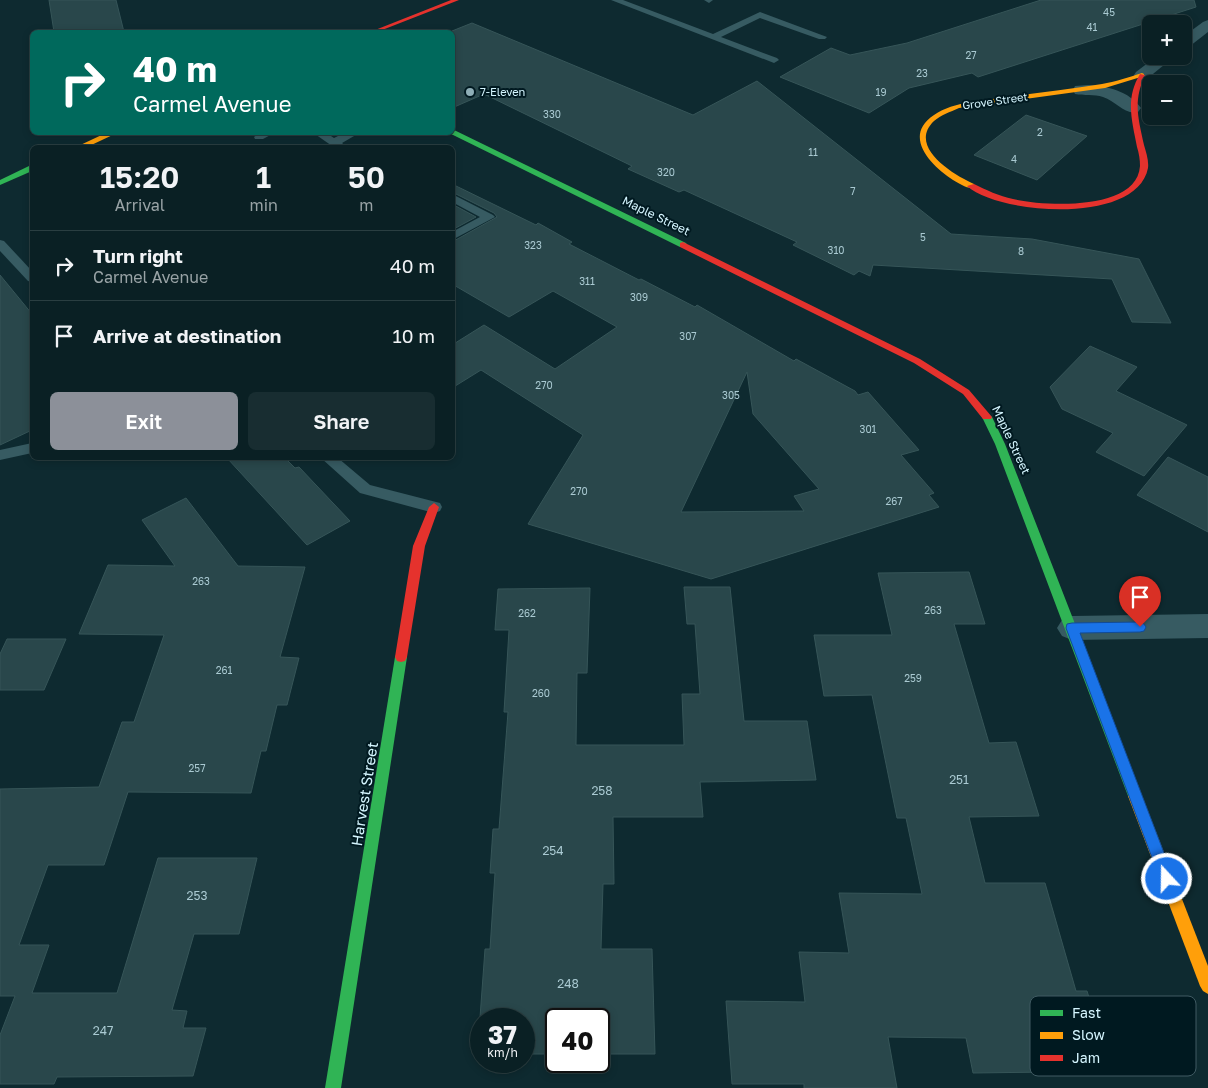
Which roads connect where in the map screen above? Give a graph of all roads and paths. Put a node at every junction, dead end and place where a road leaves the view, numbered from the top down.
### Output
1 (456, 0) edge
2 (615, 0) edge
3 (1208, 25) edge
4 (378, 30) edge
5 (714, 37) junction
6 (822, 37) dead end
7 (1192, 37) edge
8 (774, 60) dead end
9 (1155, 65) edge
10 (1142, 75) junction
11 (1081, 90) junction
12 (1132, 108) junction
13 (455, 132) edge
14 (109, 135) edge
15 (264, 135) edge
16 (322, 135) edge
17 (352, 135) edge
18 (259, 137) dead end
19 (84, 145) edge
20 (338, 145) edge
21 (30, 163) edge
22 (30, 169) edge
23 (0, 173) edge
24 (0, 184) edge
25 (455, 200) edge
26 (455, 235) edge
27 (0, 244) edge
28 (30, 276) edge
29 (30, 448) edge
30 (0, 455) edge
31 (331, 460) edge
32 (434, 507) joint
33 (1208, 626) edge
34 (1072, 628) junction
35 (1208, 986) edge
36 (333, 1088) edge

1 - 4 street
2 - 5 lane
3 - 7 street
5 - 6 lane
5 - 8 lane
9 - 10 street, Grove Street
10 - 11 street, Grove Street
10 - 12 street, Grove Street
11 - 12 street
11 - 12 street, Grove Street
13 - 34 street, Maple Street
14 - 19 street
15 - 18 lane
16 - 20 lane
17 - 20 lane
21 - 23 street
22 - 24 street
25 - 26 lane
27 - 28 lane
29 - 30 lane
31 - 32 lane
32 - 36 street, Harvest Street
33 - 34 street
34 - 35 street, Maple Street

